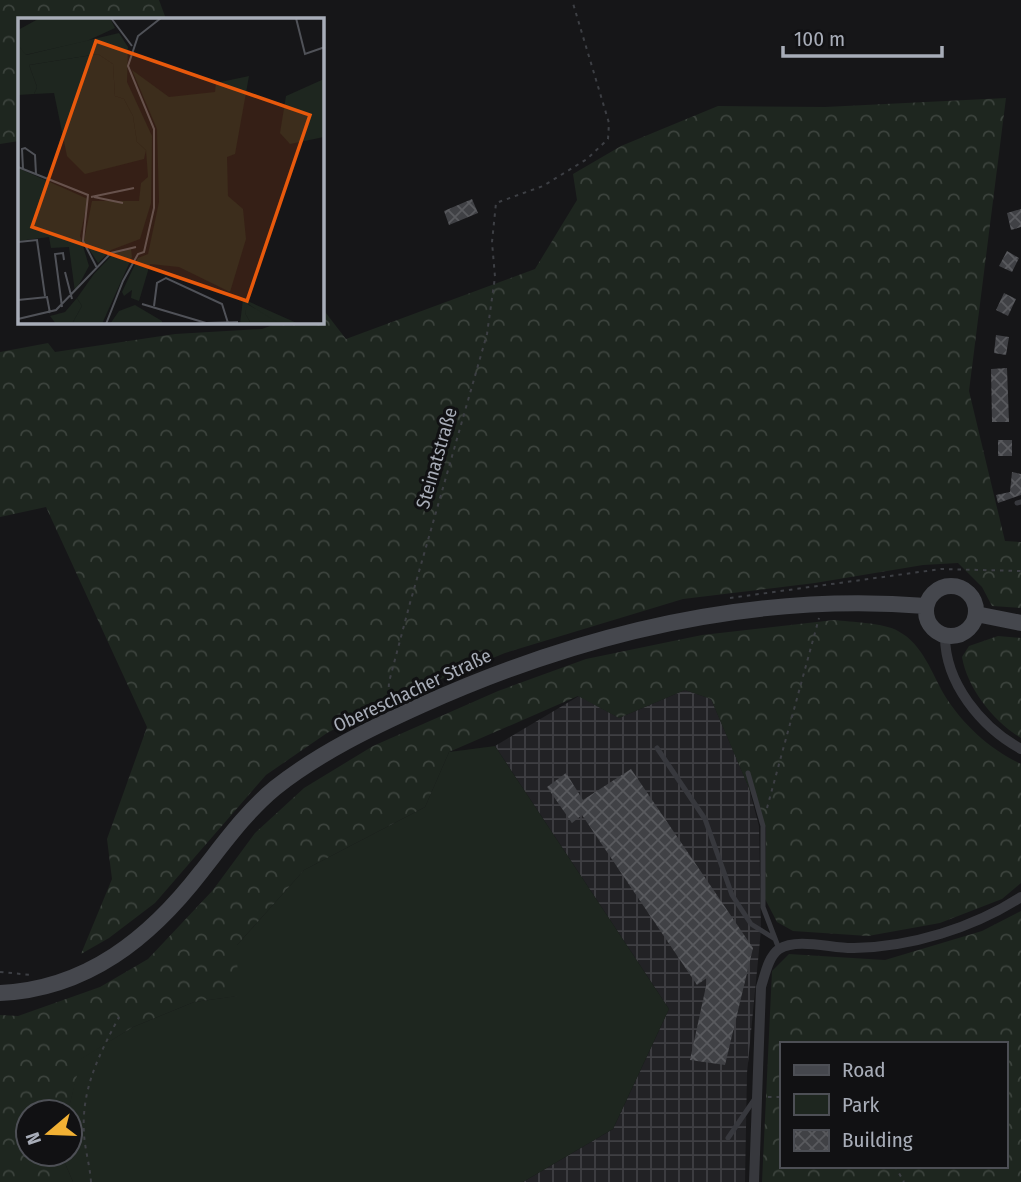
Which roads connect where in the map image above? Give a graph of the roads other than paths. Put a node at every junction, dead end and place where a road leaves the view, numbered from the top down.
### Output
1 (926, 606) junction
2 (976, 614) junction
3 (1021, 623) edge
4 (945, 636) junction
5 (657, 747) dead end
6 (1021, 749) edge
7 (748, 773) dead end
8 (1021, 897) edge
9 (777, 944) junction
10 (0, 993) edge
11 (755, 1098) junction
12 (728, 1138) dead end
13 (754, 1182) edge

1 - 2 main road
1 - 4 main road
1 - 10 main road, Obereschacher Straße
2 - 3 main road
2 - 4 main road
4 - 6 street
5 - 9 lane
7 - 9 lane
8 - 9 street
9 - 11 street
11 - 12 lane
11 - 13 street

